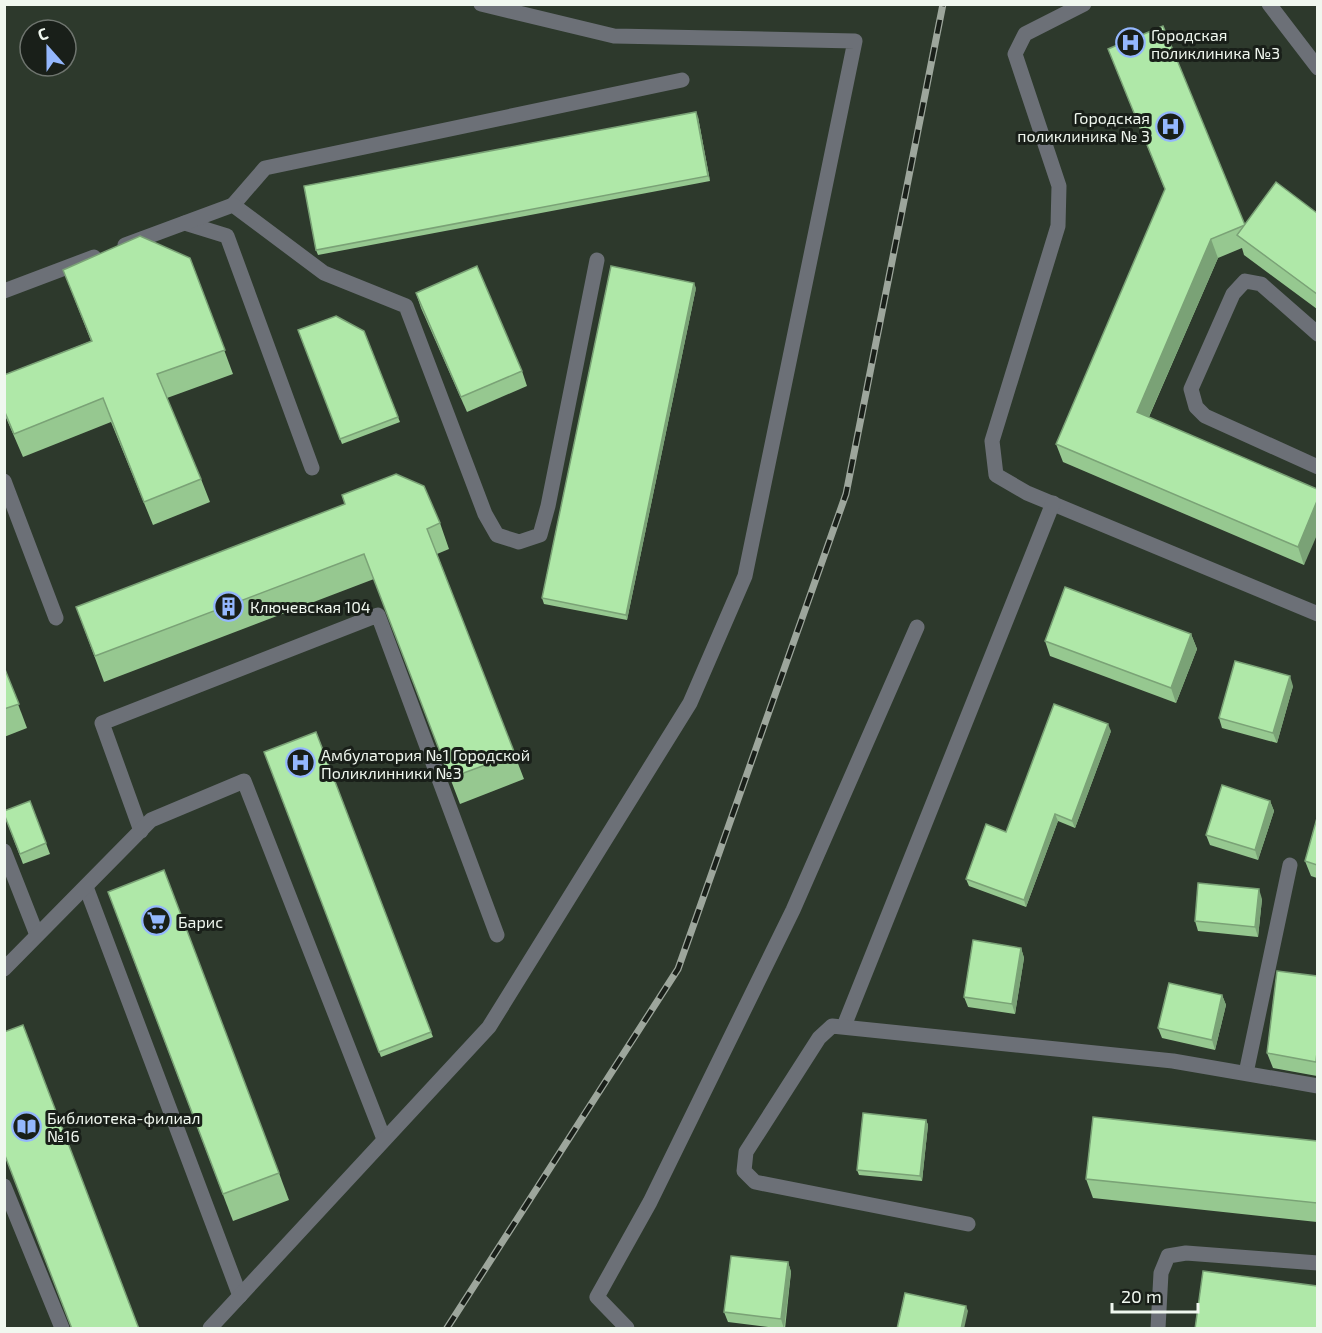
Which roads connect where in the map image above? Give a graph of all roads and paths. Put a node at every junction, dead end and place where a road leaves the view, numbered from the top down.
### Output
1 (481, 4) edge
2 (1084, 4) edge
3 (1269, 4) edge
4 (1317, 68) edge
5 (682, 80) dead end
6 (233, 205) junction
7 (184, 223) junction
8 (597, 260) dead end
9 (4, 291) edge
10 (1317, 334) edge
11 (1317, 467) edge
12 (312, 468) dead end
13 (4, 481) edge
14 (1053, 503) junction
15 (1317, 614) edge
16 (56, 618) dead end
17 (917, 627) dead end
18 (141, 831) junction
19 (4, 851) edge
20 (1290, 865) dead end
21 (86, 886) junction
22 (37, 935) junction
23 (497, 935) dead end
24 (4, 969) edge
25 (844, 1026) junction
26 (1246, 1073) junction
27 (1317, 1086) edge
28 (384, 1139) junction
29 (4, 1186) edge
30 (968, 1224) dead end
31 (1317, 1263) edge
32 (240, 1296) junction
33 (62, 1329) edge
34 (210, 1329) edge
35 (627, 1329) edge
36 (1158, 1329) edge

1 - 28 street
2 - 14 street
3 - 4 street
5 - 6 street
6 - 7 street
6 - 8 street
7 - 9 street
7 - 12 street
10 - 11 street
13 - 16 street
14 - 15 street
14 - 25 street
17 - 35 street
18 - 21 street
18 - 23 street
18 - 28 street
19 - 22 street
20 - 26 street
21 - 22 street
21 - 32 street
22 - 24 street
25 - 26 street
25 - 30 street
26 - 27 street
28 - 32 street
29 - 33 street
31 - 36 street
32 - 34 street

